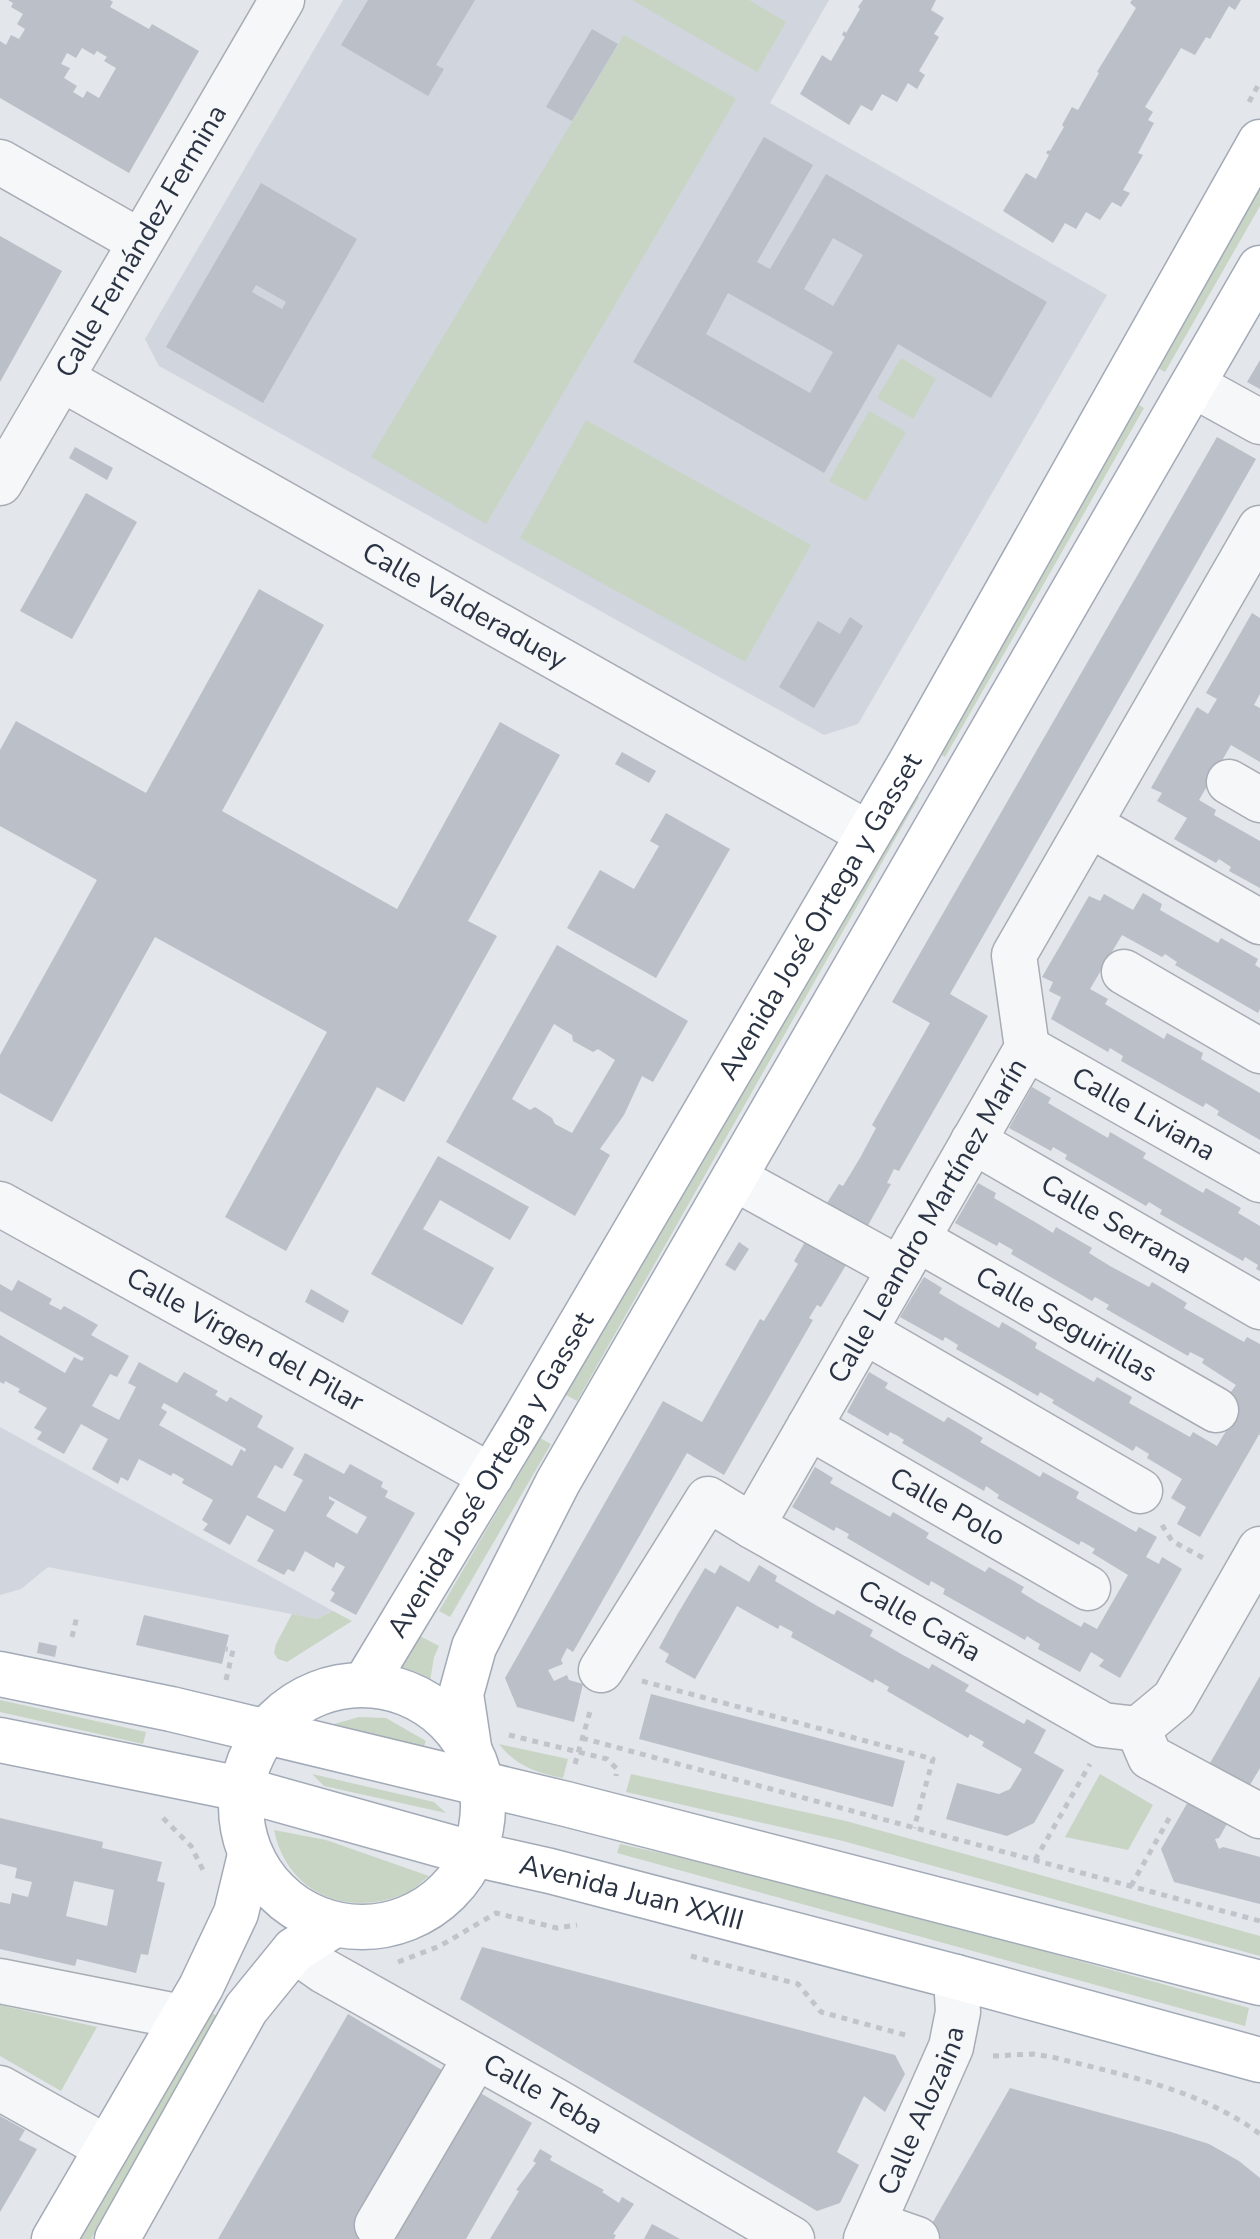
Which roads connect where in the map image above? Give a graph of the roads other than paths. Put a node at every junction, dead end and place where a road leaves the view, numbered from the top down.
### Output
1 (282, 0) edge
2 (1260, 142) edge
3 (0, 162) edge
4 (139, 241) junction
5 (1260, 268) edge
6 (62, 379) junction
7 (1193, 385) junction
8 (1260, 422) edge
9 (0, 483) edge
10 (1260, 528) edge
11 (1090, 825) junction
12 (867, 833) junction
13 (1260, 922) edge
14 (1124, 972) dead end
15 (1027, 1048) junction
16 (1260, 1051) edge
17 (973, 1141) junction
18 (734, 1178) junction
19 (1260, 1180) edge
20 (0, 1204) edge
21 (909, 1254) junction
22 (1260, 1307) edge
23 (864, 1331) junction
24 (1216, 1410) dead end
25 (809, 1427) junction
26 (491, 1476) junction
27 (1140, 1491) road end
28 (752, 1526) junction
29 (1251, 1565) edge
30 (1088, 1588) dead end
31 (601, 1670) road end
32 (0, 1674) edge
33 (365, 1684) junction
34 (1138, 1729) junction
35 (265, 1733) junction
36 (0, 1740) edge
37 (476, 1766) junction
38 (241, 1789) junction
39 (1260, 1816) edge
40 (474, 1854) junction
41 (250, 1855) junction
42 (334, 1925) junction
43 (294, 1950) junction
44 (956, 1977) junction
45 (0, 1981) edge
46 (1260, 1983) edge
47 (182, 2017) junction
48 (476, 2057) junction
49 (1256, 2063) edge
50 (0, 2088) edge
51 (107, 2148) junction
52 (377, 2225) dead end
53 (870, 2231) edge
54 (54, 2239) edge
55 (117, 2239) edge
56 (792, 2239) edge
57 (917, 2239) edge

1 - 4 street, Calle Fernández Fermina
2 - 12 main road, Avenida José Ortega y Gasset
3 - 4 street
4 - 6 street, Calle Fernández Fermina
5 - 7 main road, Avenida José Ortega y Gasset
6 - 9 street, Calle Fernández Fermina
6 - 12 street, Calle Valderaduey
7 - 8 street
7 - 18 main road, Avenida José Ortega y Gasset
10 - 11 street, Calle Leandro Martínez Marín
11 - 13 street
11 - 15 street, Calle Leandro Martínez Marín
12 - 26 main road, Avenida José Ortega y Gasset
14 - 16 street
15 - 17 street, Calle Leandro Martínez Marín
15 - 19 street, Calle Liviana
17 - 21 street, Calle Leandro Martínez Marín
17 - 22 street, Calle Serrana
18 - 21 street, Calle Seguirillas
18 - 37 main road, Avenida José Ortega y Gasset
20 - 26 street, Calle Virgen del Pilar
21 - 23 street, Calle Leandro Martínez Marín
21 - 24 street, Calle Seguirillas
23 - 25 street, Calle Leandro Martínez Marín
23 - 27 street
25 - 28 street, Calle Leandro Martínez Marín
25 - 30 street, Calle Polo
26 - 33 main road, Avenida José Ortega y Gasset
28 - 31 street, Calle Caña
28 - 34 street, Calle Caña
29 - 34 street
32 - 35 main road
33 - 35 main road
33 - 37 main road
34 - 39 street
35 - 37 main road
35 - 38 main road
36 - 38 main road, Avenida Juan XXIII
37 - 40 main road, Avenida José Ortega y Gasset
37 - 46 main road
38 - 40 main road, Avenida Juan XXIII
38 - 41 main road
40 - 42 main road
40 - 44 main road, Avenida Juan XXIII
41 - 42 main road
41 - 47 main road
42 - 43 main road
43 - 48 street, Calle Teba
43 - 55 main road
44 - 49 main road, Avenida Juan XXIII
44 - 53 street, Calle Alozaina
45 - 47 street
47 - 51 main road
48 - 52 street
48 - 56 street, Calle Teba
50 - 51 street
51 - 54 main road
53 - 57 street

